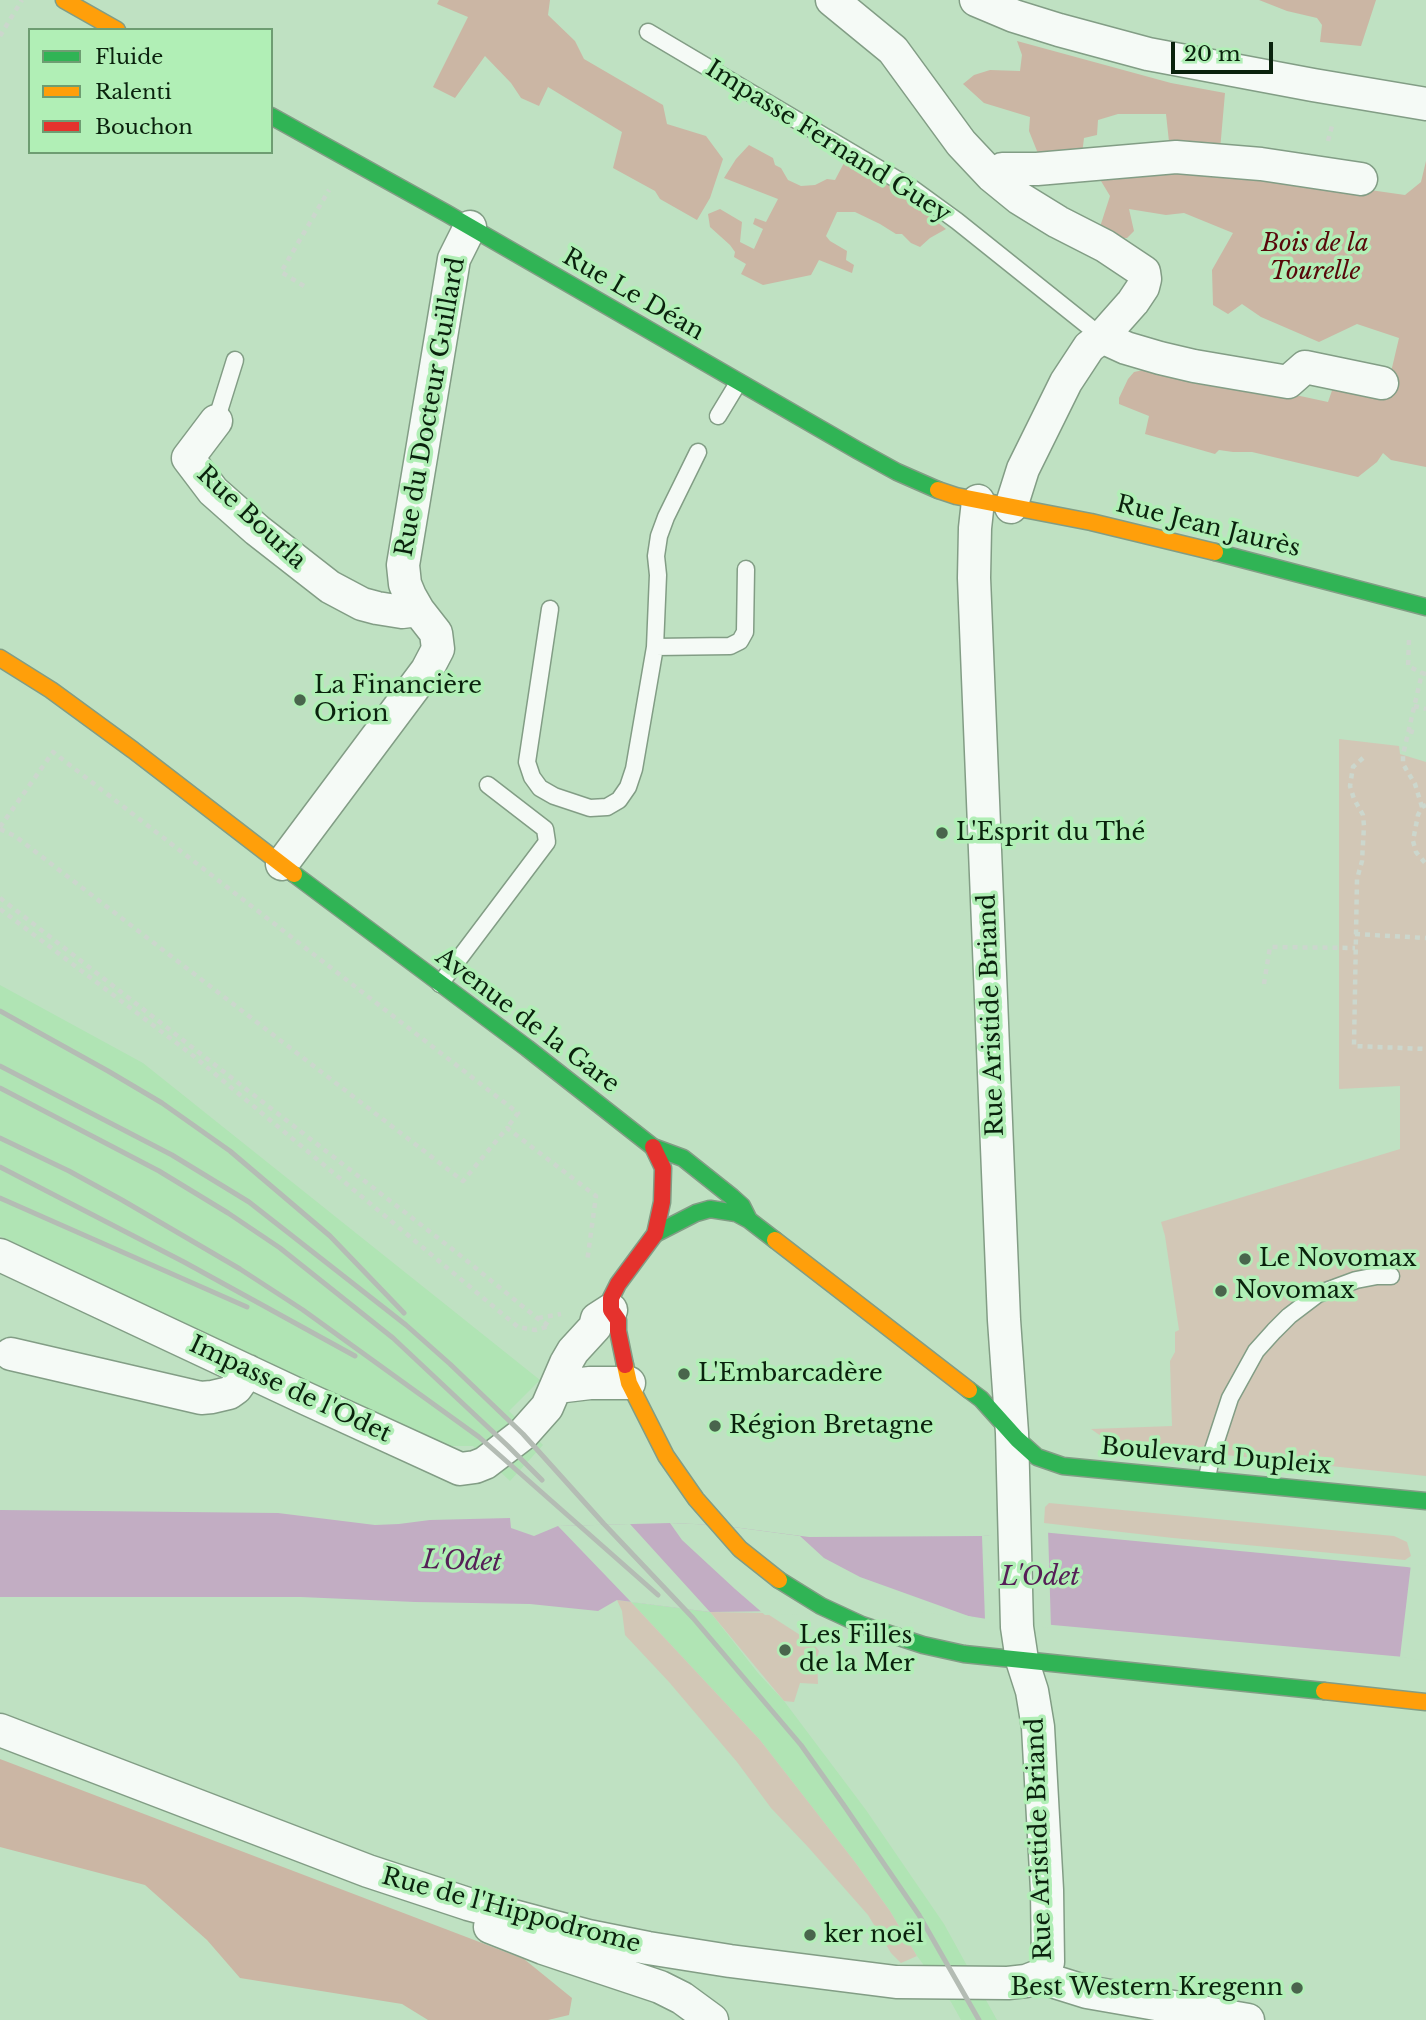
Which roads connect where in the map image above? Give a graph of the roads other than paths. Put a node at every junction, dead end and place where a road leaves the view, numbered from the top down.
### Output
1 (64, 0) edge
2 (832, 0) edge
3 (976, 0) edge
4 (113, 28) edge
5 (648, 32) dead end
6 (1426, 104) edge
7 (273, 117) edge
8 (992, 176) junction
9 (1361, 178) dead end
10 (470, 227) junction
11 (1102, 337) junction
12 (235, 360) dead end
13 (738, 383) junction
14 (1382, 383) dead end
15 (718, 416) dead end
16 (216, 421) joint
17 (698, 453) dead end
18 (978, 501) junction
19 (1011, 507) junction
20 (746, 569) dead end
21 (1426, 607) edge
22 (550, 609) dead end
23 (418, 610) junction
24 (655, 647) junction
25 (0, 658) edge
26 (488, 785) dead end
27 (282, 864) junction
28 (440, 984) junction
29 (653, 1147) junction
30 (749, 1220) junction
31 (655, 1234) junction
32 (0, 1255) edge
33 (1391, 1276) dead end
34 (611, 1310) junction
35 (11, 1354) dead end
36 (248, 1371) junction
37 (629, 1383) junction
38 (557, 1387) junction
39 (1012, 1433) junction
40 (1207, 1478) junction
41 (1426, 1500) edge
42 (1021, 1660) junction
43 (1426, 1702) edge
44 (0, 1730) edge
45 (468, 1904) junction
46 (1044, 1974) junction
47 (712, 2020) edge
48 (1244, 2020) edge

1 - 4 main road
2 - 8 street
3 - 6 street
5 - 11 lane, Impasse Fernand Guey
7 - 10 main road, Rue Le Déan
8 - 9 street
8 - 11 street
10 - 13 main road, Rue Le Déan
10 - 23 street, Rue du Docteur Guillard
11 - 14 street
11 - 19 street
12 - 16 lane, Rue Bourla
13 - 15 lane
13 - 18 main road, Rue Le Déan
16 - 23 street, Rue Bourla
17 - 24 lane
18 - 19 main road, Rue Jean Jaurès
18 - 39 street, Rue Aristide Briand
19 - 21 main road, Rue Jean Jaurès
20 - 24 lane
22 - 24 lane
23 - 27 street, Rue du Docteur Guillard
25 - 27 main road, Avenue de la Gare
26 - 28 lane
27 - 28 main road, Avenue de la Gare
28 - 29 main road, Avenue de la Gare
29 - 30 main road, Avenue de la Gare
29 - 31 main road
30 - 31 main road
30 - 39 main road, Avenue de la Gare
31 - 34 main road
32 - 36 street, Impasse de l'Odet
33 - 40 lane
34 - 37 main road
34 - 38 street, Impasse de l'Odet
35 - 36 street
36 - 38 street, Impasse de l'Odet
37 - 38 street
37 - 42 main road
39 - 40 main road, Boulevard Dupleix
39 - 42 street, Rue Aristide Briand
40 - 41 main road, Boulevard Dupleix
42 - 43 main road
42 - 46 street, Rue Aristide Briand
44 - 45 street, Rue de l'Hippodrome
45 - 46 street, Rue de l'Hippodrome
45 - 47 street
46 - 48 street

